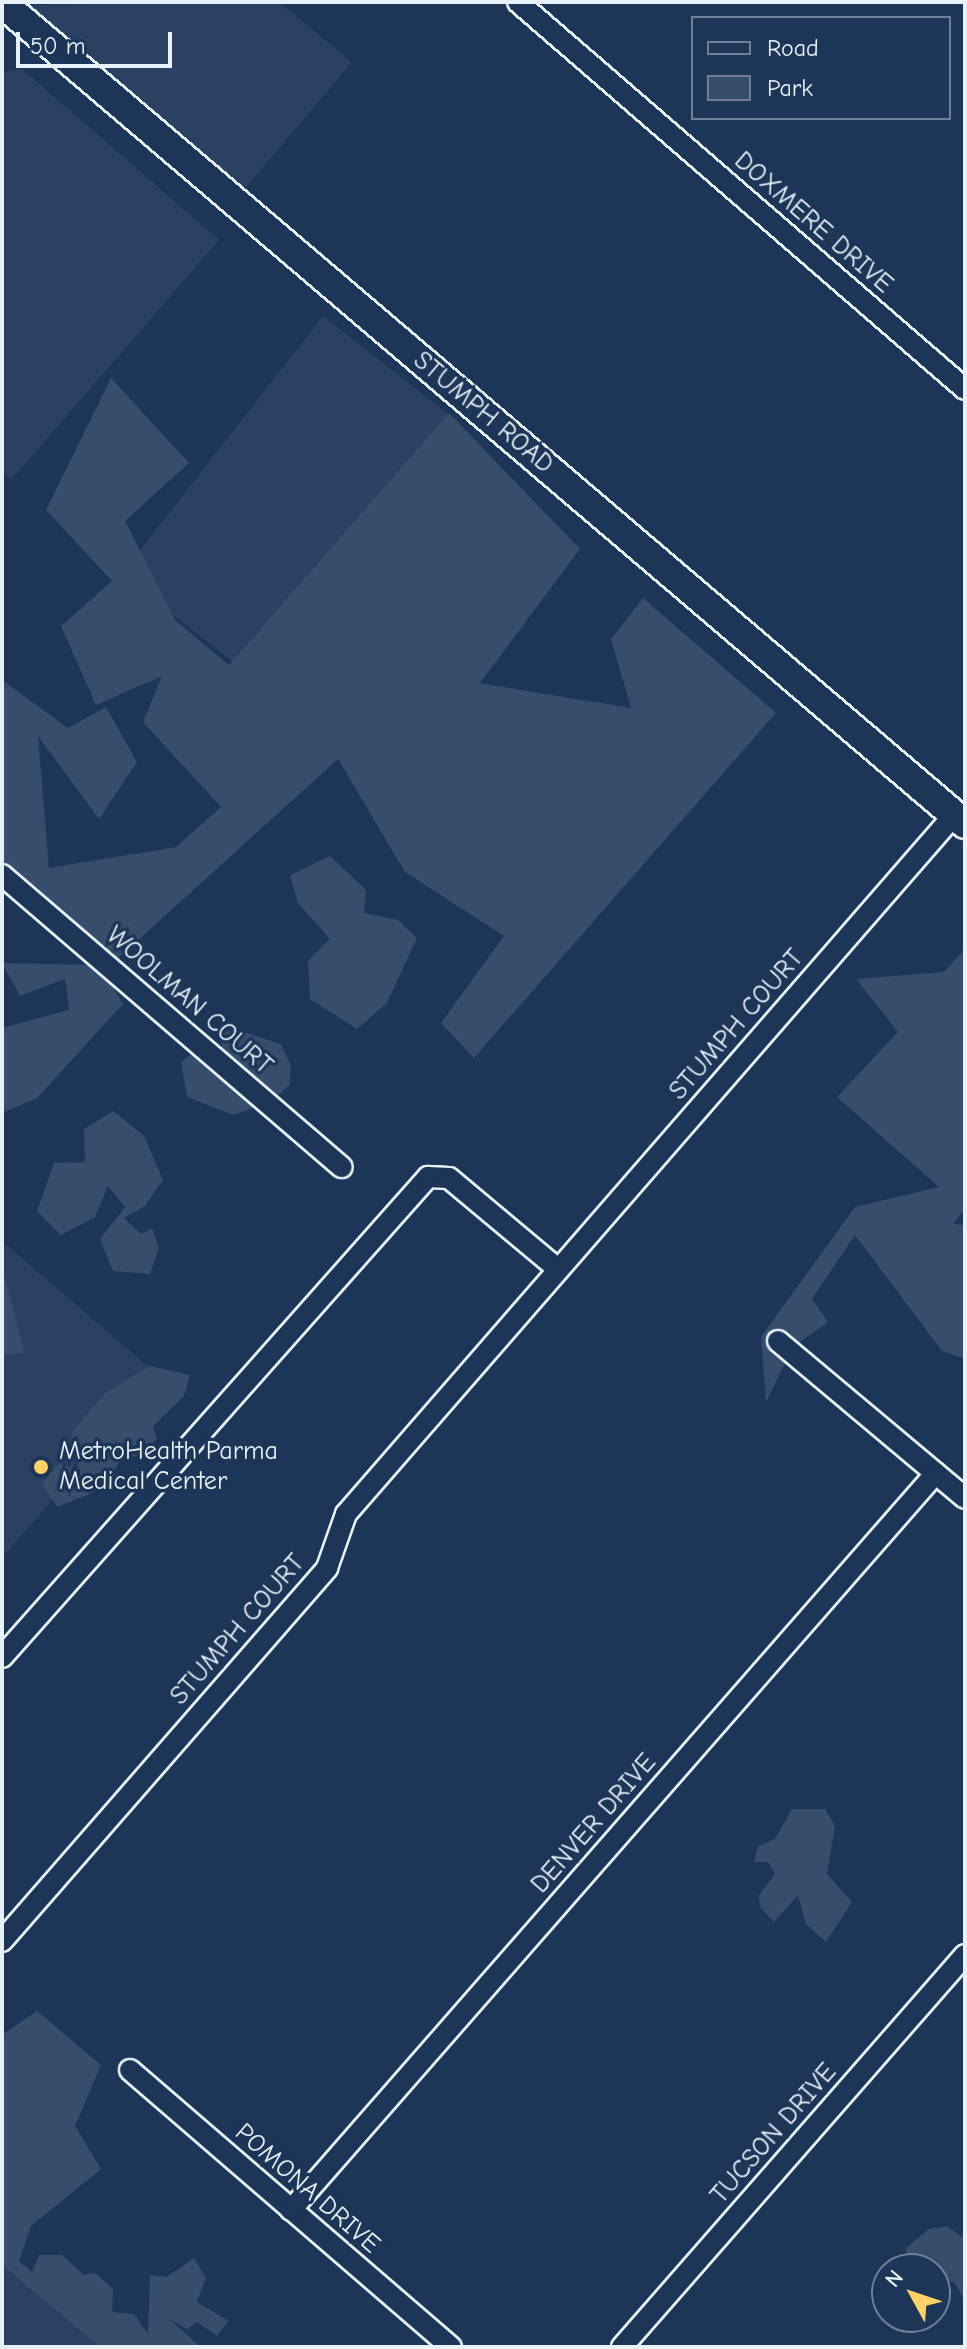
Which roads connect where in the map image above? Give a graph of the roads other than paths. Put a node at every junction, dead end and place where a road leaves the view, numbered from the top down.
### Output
1 (518, 2) edge
2 (2, 3) edge
3 (965, 389) edge
4 (960, 819) edge
5 (2, 875) edge
6 (342, 1167) dead end
7 (558, 1269) junction
8 (778, 1341) dead end
9 (936, 1473) junction
10 (965, 1498) edge
11 (2, 1657) edge
12 (2, 1941) edge
13 (965, 1955) edge
14 (130, 2070) dead end
15 (291, 2210) junction
16 (451, 2347) edge
17 (622, 2347) edge

1 - 3 street, DOXMERE DRIVE
2 - 4 main road, STUMPH ROAD
4 - 7 street, STUMPH COURT
5 - 6 street, WOOLMAN COURT
7 - 11 street
7 - 12 street, STUMPH COURT
8 - 9 street
9 - 10 street
9 - 15 street, DENVER DRIVE
13 - 17 street, TUCSON DRIVE
14 - 15 street, POMONA DRIVE
15 - 16 street, POMONA DRIVE

